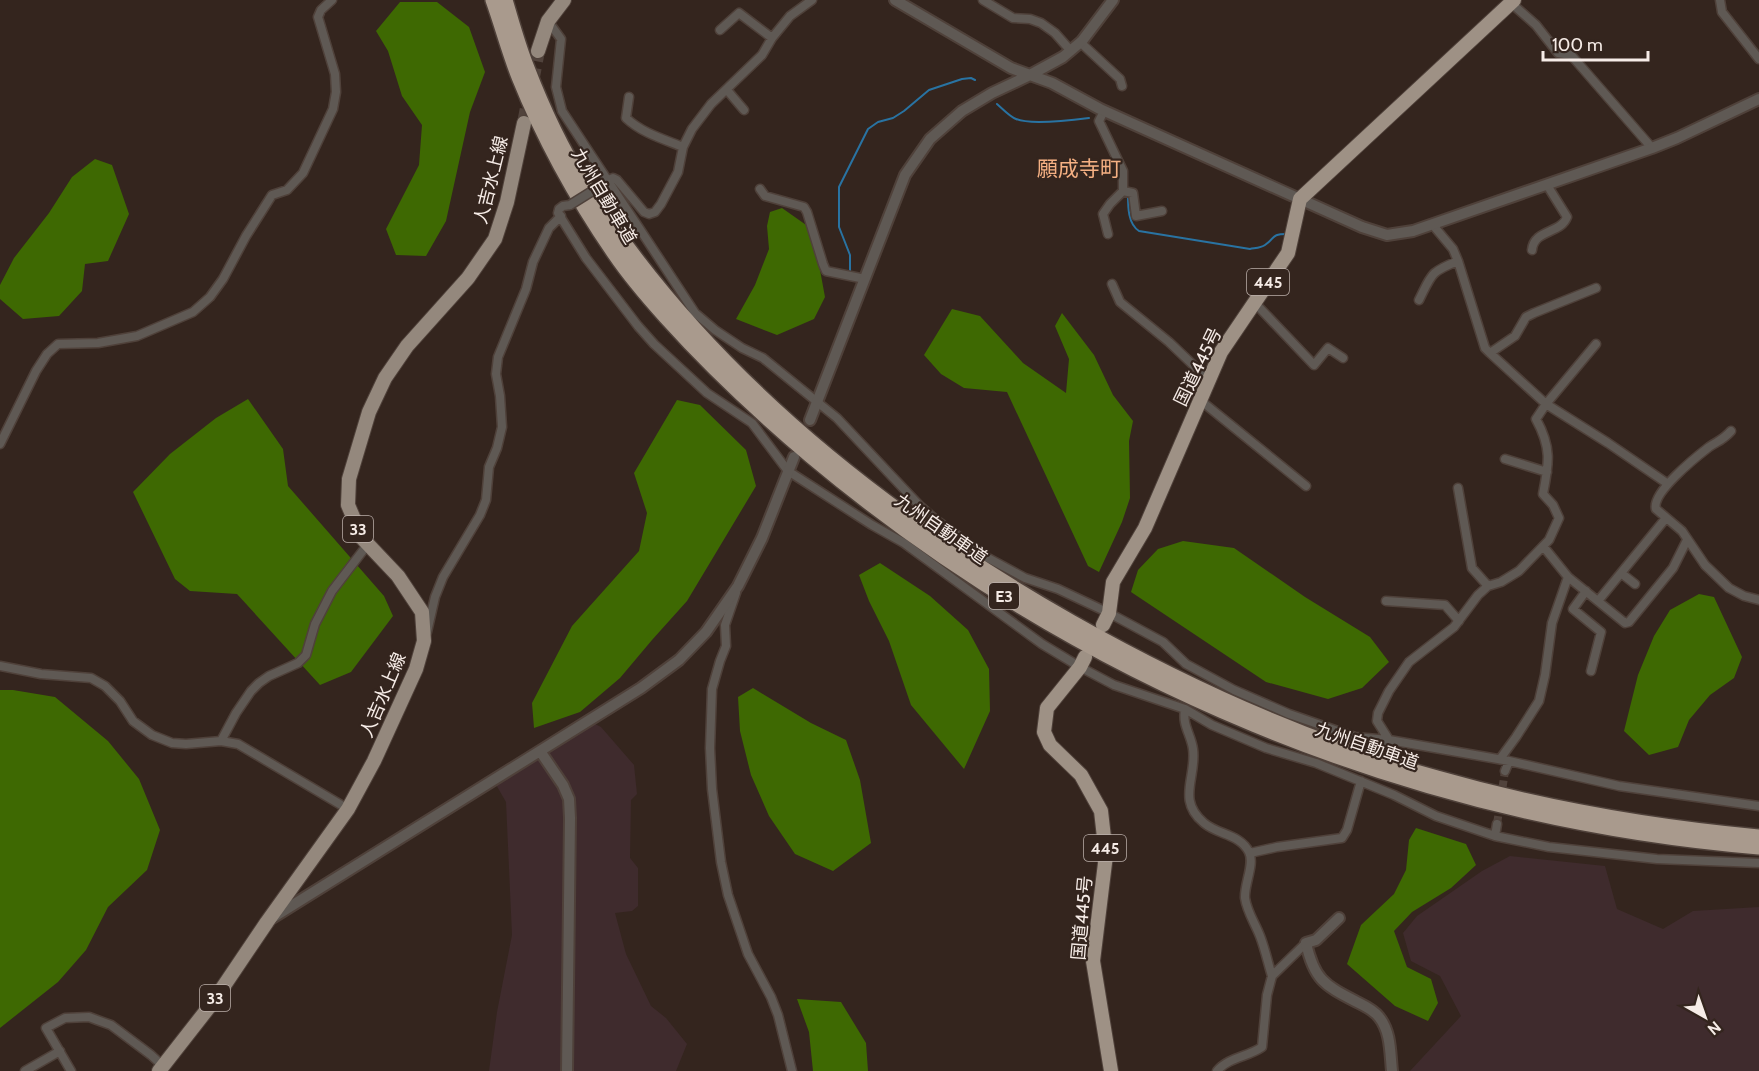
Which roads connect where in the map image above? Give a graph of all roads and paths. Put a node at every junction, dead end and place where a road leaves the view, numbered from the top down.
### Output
1 (332, 0) edge
2 (494, 0) edge
3 (505, 0) edge
4 (812, 0) edge
5 (894, 0) edge
6 (983, 0) edge
7 (1113, 0) edge
8 (1720, 0) edge
9 (558, 2) edge
10 (1512, 2) edge
11 (548, 21) junction
12 (720, 30) dead end
13 (772, 38) junction
14 (1080, 42) junction
15 (1070, 50) junction
16 (538, 51) tunnel mouth
17 (1759, 59) edge
18 (1030, 75) junction
19 (1122, 86) dead end
20 (727, 90) junction
21 (629, 97) dead end
22 (1758, 101) edge
23 (744, 110) dead end
24 (1104, 111) junction
25 (524, 123) tunnel mouth
26 (683, 147) junction
27 (1652, 148) junction
28 (604, 183) junction
29 (1547, 184) junction
30 (760, 189) dead end
31 (1123, 191) junction
32 (1300, 199) junction
33 (1162, 211) dead end
34 (561, 216) junction
35 (1432, 224) junction
36 (1108, 234) dead end
37 (1532, 250) dead end
38 (1458, 261) junction
39 (865, 279) junction
40 (1112, 284) dead end
41 (1596, 288) dead end
42 (1419, 300) dead end
43 (1254, 302) junction
44 (1596, 344) dead end
45 (1490, 353) junction
46 (1343, 358) dead end
47 (1209, 380) junction
48 (1200, 400) junction
49 (818, 403) junction
50 (1546, 404) junction
51 (810, 420) dead end
52 (1731, 431) dead end
53 (0, 444) edge
54 (794, 457) dead end
55 (1505, 459) dead end
56 (788, 471) junction
57 (1547, 472) junction
58 (1668, 484) junction
59 (1306, 486) dead end
60 (1458, 488) dead end
61 (1666, 518) junction
62 (1687, 540) junction
63 (368, 544) junction
64 (1543, 546) junction
65 (1622, 573) junction
66 (1568, 577) junction
67 (1635, 584) dead end
68 (738, 586) junction
69 (1488, 586) junction
70 (1586, 591) junction
71 (1759, 600) edge
72 (1386, 601) dead end
73 (1598, 601) junction
74 (1106, 619) junction
75 (1459, 621) junction
76 (424, 641) junction
77 (1083, 662) junction
78 (0, 666) edge
79 (1591, 672) dead end
80 (1185, 709) junction
81 (1389, 740) junction
82 (221, 741) junction
83 (1386, 750) dead end
84 (540, 751) junction
85 (1504, 760) junction
86 (1505, 771) tunnel mouth
87 (1361, 781) junction
88 (1759, 806) edge
89 (348, 809) junction
90 (1497, 824) tunnel mouth
91 (1495, 836) junction
92 (1759, 837) edge
93 (1759, 847) edge
94 (1250, 853) junction
95 (1759, 862) edge
96 (1339, 918) dead end
97 (267, 922) junction
98 (1306, 944) junction
99 (1272, 976) junction
100 (60, 1051) junction
101 (161, 1069) edge
102 (25, 1071) edge
103 (71, 1071) edge
104 (567, 1071) edge
105 (792, 1071) edge
106 (1111, 1071) edge
107 (1217, 1071) edge
108 (1392, 1071) edge

1 - 53 street
2 - 93 highway, 九州自動車道 / E3
3 - 92 highway, 九州自動車道 / E3
4 - 13 street
5 - 18 street
6 - 15 street
7 - 14 street
8 - 17 street
9 - 11 main road
10 - 27 street
10 - 32 highway
11 - 16 main road
11 - 28 street
12 - 13 street
13 - 20 street
14 - 15 street
14 - 19 street
15 - 18 street
18 - 24 street
18 - 39 street
20 - 23 street
20 - 26 street
21 - 26 street
22 - 27 street
24 - 31 street
24 - 32 street
25 - 63 main road, 人吉水上線 / 33
26 - 28 street
27 - 29 street
28 - 34 street, bridge
28 - 49 street
29 - 35 street
29 - 37 street
30 - 39 street
31 - 33 street
31 - 36 street
32 - 35 street
32 - 43 highway, 国道445号 / 445
34 - 56 street
34 - 76 street
35 - 38 street
38 - 42 street
38 - 45 street
39 - 49 street
40 - 47 street
41 - 45 street
43 - 46 street
43 - 47 highway, 国道445号 / 445
44 - 50 street
45 - 50 street
47 - 48 highway, 国道445号 / 445
48 - 59 street
48 - 74 highway, 国道445号 / 445
49 - 51 street
49 - 74 street
50 - 57 street
50 - 58 street
52 - 58 street
54 - 56 street
55 - 57 street
56 - 68 street
56 - 77 street
57 - 64 street
58 - 61 street
60 - 69 street
61 - 62 street
61 - 65 street
62 - 71 street
62 - 73 street
63 - 76 main road, 人吉水上線 / 33
63 - 82 street
64 - 66 street
64 - 69 street
65 - 67 street
65 - 73 street
66 - 70 street
66 - 85 street
68 - 84 street
68 - 105 street
69 - 75 street
70 - 73 street
70 - 79 street
72 - 75 street
74 - 81 street
75 - 81 street
76 - 89 main road, 人吉水上線 / 33
77 - 80 street
77 - 106 highway, 国道445号 / 445
78 - 82 street
80 - 87 street
80 - 94 street
81 - 83 street
81 - 85 street
82 - 89 street
84 - 97 street
84 - 104 street
85 - 86 street
85 - 88 street
87 - 91 street
87 - 94 street
89 - 97 main road, 人吉水上線 / 33
90 - 91 street
91 - 95 street
94 - 99 street
96 - 98 street
97 - 101 main road, 人吉水上線 / 33
98 - 99 street
98 - 108 street
99 - 107 street
100 - 101 street
100 - 102 street
100 - 103 street

